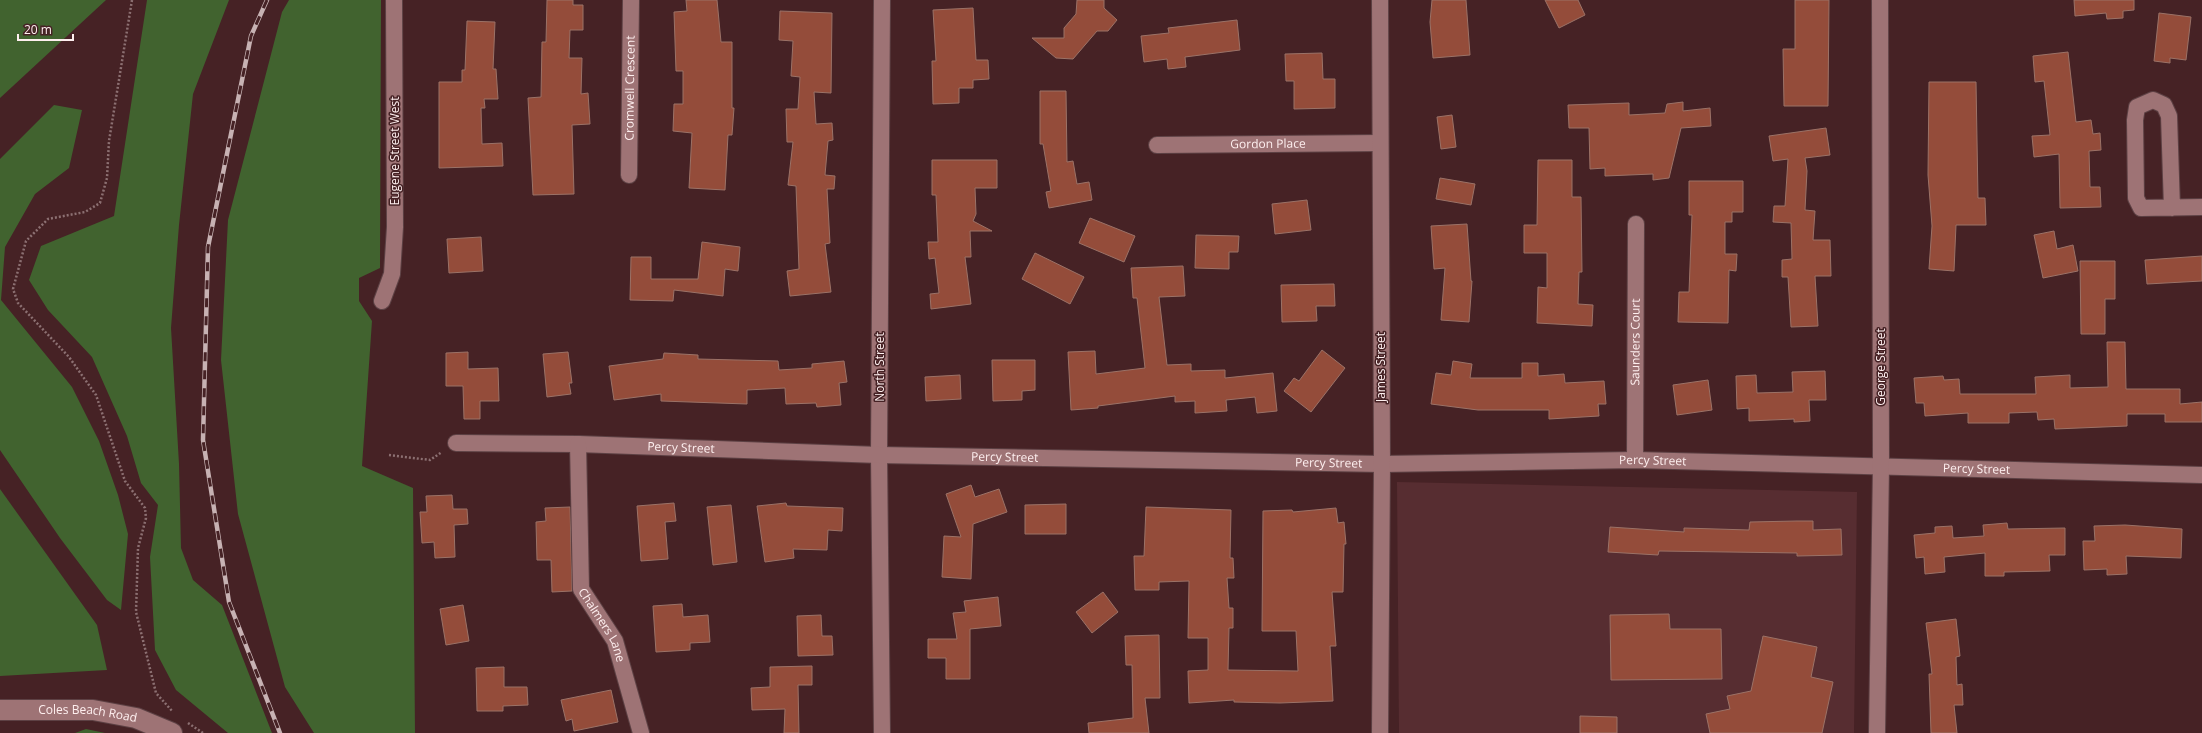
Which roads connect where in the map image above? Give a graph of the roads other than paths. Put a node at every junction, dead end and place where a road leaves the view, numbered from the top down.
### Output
1 (394, 0) edge
2 (630, 0) edge
3 (882, 0) edge
4 (1380, 0) edge
5 (1880, 0) edge
6 (1380, 143) junction
7 (1157, 145) dead end
8 (629, 175) dead end
9 (2202, 207) edge
10 (2172, 208) junction
11 (1636, 224) dead end
12 (382, 301) dead end
13 (456, 442) road end
14 (578, 444) junction
15 (879, 455) junction
16 (1635, 460) junction
17 (1382, 464) junction
18 (1882, 466) junction
19 (2202, 475) edge
20 (0, 710) edge
21 (178, 723) edge
22 (641, 733) edge
23 (882, 733) edge
24 (1380, 733) edge
25 (1877, 733) edge

1 - 12 street, Eugene Street West
2 - 8 street, Cromwell Crescent
3 - 15 street, North Street
4 - 6 street, James Street
5 - 18 street, George Street
6 - 7 street, Gordon Place
6 - 17 street, James Street
9 - 10 street
10 - 10 street
11 - 16 street, Saunders Court
13 - 14 street, Percy Street
14 - 15 street, Percy Street
14 - 22 street, Chalmers Lane
15 - 17 street, Percy Street
15 - 23 street, North Street
16 - 17 street, Percy Street
16 - 18 street, Percy Street
17 - 24 street, James Street
18 - 19 street, Percy Street
18 - 25 street, George Street
20 - 21 street, Coles Beach Road

